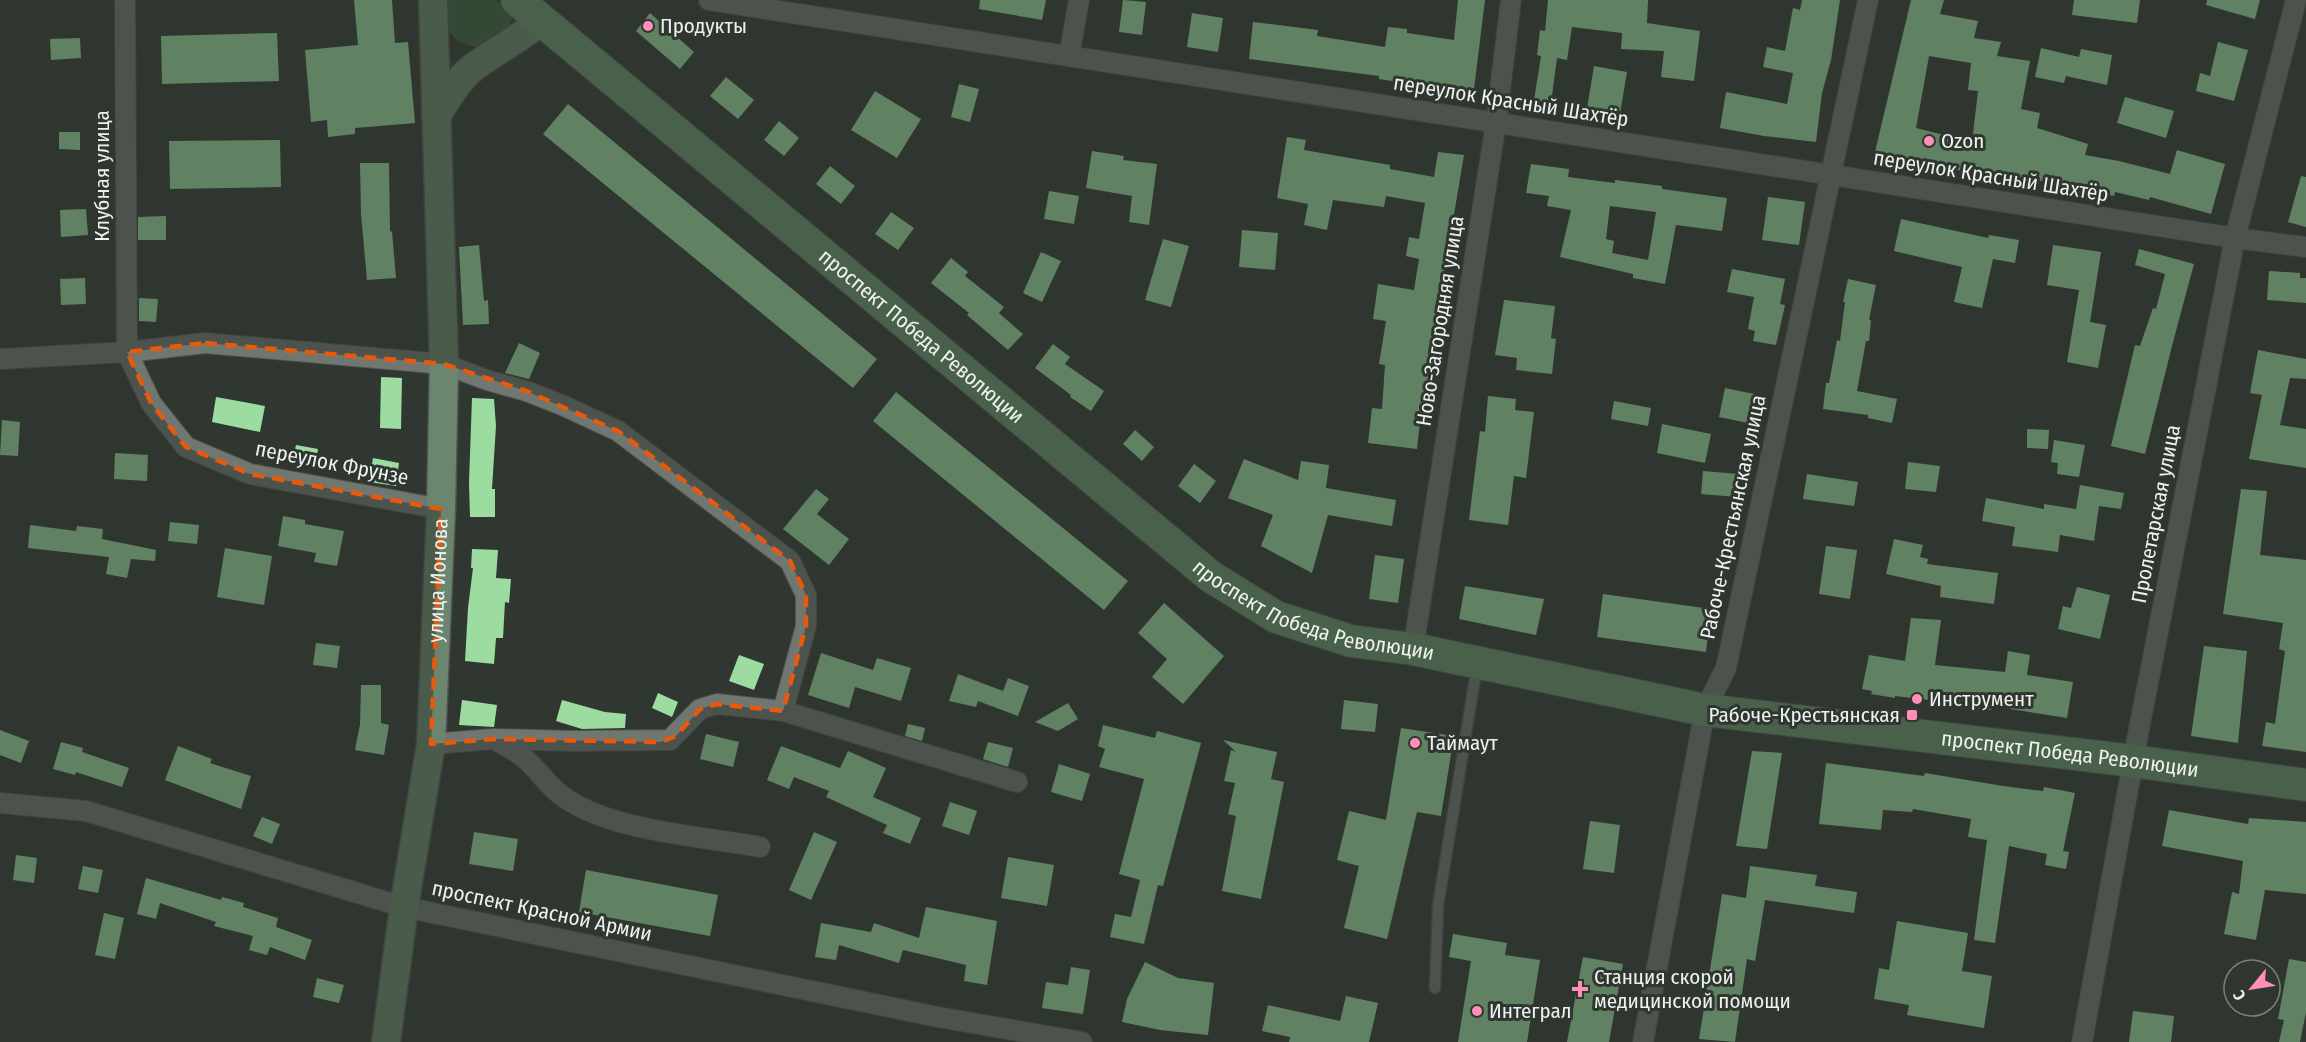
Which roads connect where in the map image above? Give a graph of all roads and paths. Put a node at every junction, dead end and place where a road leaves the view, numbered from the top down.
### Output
1 (125, 0) edge
2 (433, 0) edge
3 (517, 0) edge
4 (709, 0) edge
5 (1079, 0) edge
6 (1511, 0) edge
7 (1868, 0) edge
8 (2296, 0) edge
9 (541, 21) junction
10 (1069, 56) junction
11 (436, 116) junction
12 (1496, 123) junction
13 (1830, 175) junction
14 (2235, 238) junction
15 (2306, 248) edge
16 (127, 352) junction
17 (0, 359) edge
18 (444, 364) junction
19 (441, 509) junction
20 (1413, 649) junction
21 (1478, 663) junction
22 (1705, 710) junction
23 (783, 711) junction
24 (494, 739) junction
25 (431, 744) junction
26 (2133, 761) junction
27 (1017, 782) dead end
28 (2306, 785) edge
29 (0, 803) edge
30 (760, 847) dead end
31 (404, 907) junction
32 (1435, 988) dead end
33 (386, 1042) edge
34 (1082, 1042) edge
35 (1643, 1042) edge
36 (2082, 1042) edge

1 - 16 street, Клубная улица
2 - 11 main road, улица Ионова
3 - 9 main road, проспект Победа Революции
4 - 10 street, переулок Красный Шахтёр
5 - 10 street
6 - 12 street, Ново-Загородняя улица
7 - 13 street, Рабоче-Крестьянская улица
8 - 14 street, Пролетарская улица
9 - 11 main road
9 - 20 main road, проспект Победа Революции
10 - 12 street, переулок Красный Шахтёр
11 - 18 main road, улица Ионова
12 - 13 street, переулок Красный Шахтёр
12 - 20 street, Ново-Загородняя улица
13 - 14 street, переулок Красный Шахтёр
13 - 22 street, Рабоче-Крестьянская улица
14 - 15 street, переулок Красный Шахтёр
14 - 26 street, Пролетарская улица
16 - 17 street
16 - 18 street
16 - 19 street, переулок Фрунзе
18 - 19 main road, улица Ионова
18 - 23 street
19 - 25 main road, улица Ионова
20 - 21 main road, проспект Победа Революции
21 - 22 main road, проспект Победа Революции
21 - 32 lane
22 - 26 main road, проспект Победа Революции
22 - 35 street, Рабоче-Крестьянская улица
23 - 24 street
23 - 27 street
24 - 25 street
24 - 30 street
25 - 31 main road, улица Ионова
26 - 28 main road, проспект Победа Революции
26 - 36 street, Пролетарская улица
29 - 31 street, проспект Красной Армии
31 - 33 main road, улица Ионова
31 - 34 street, проспект Красной Армии

